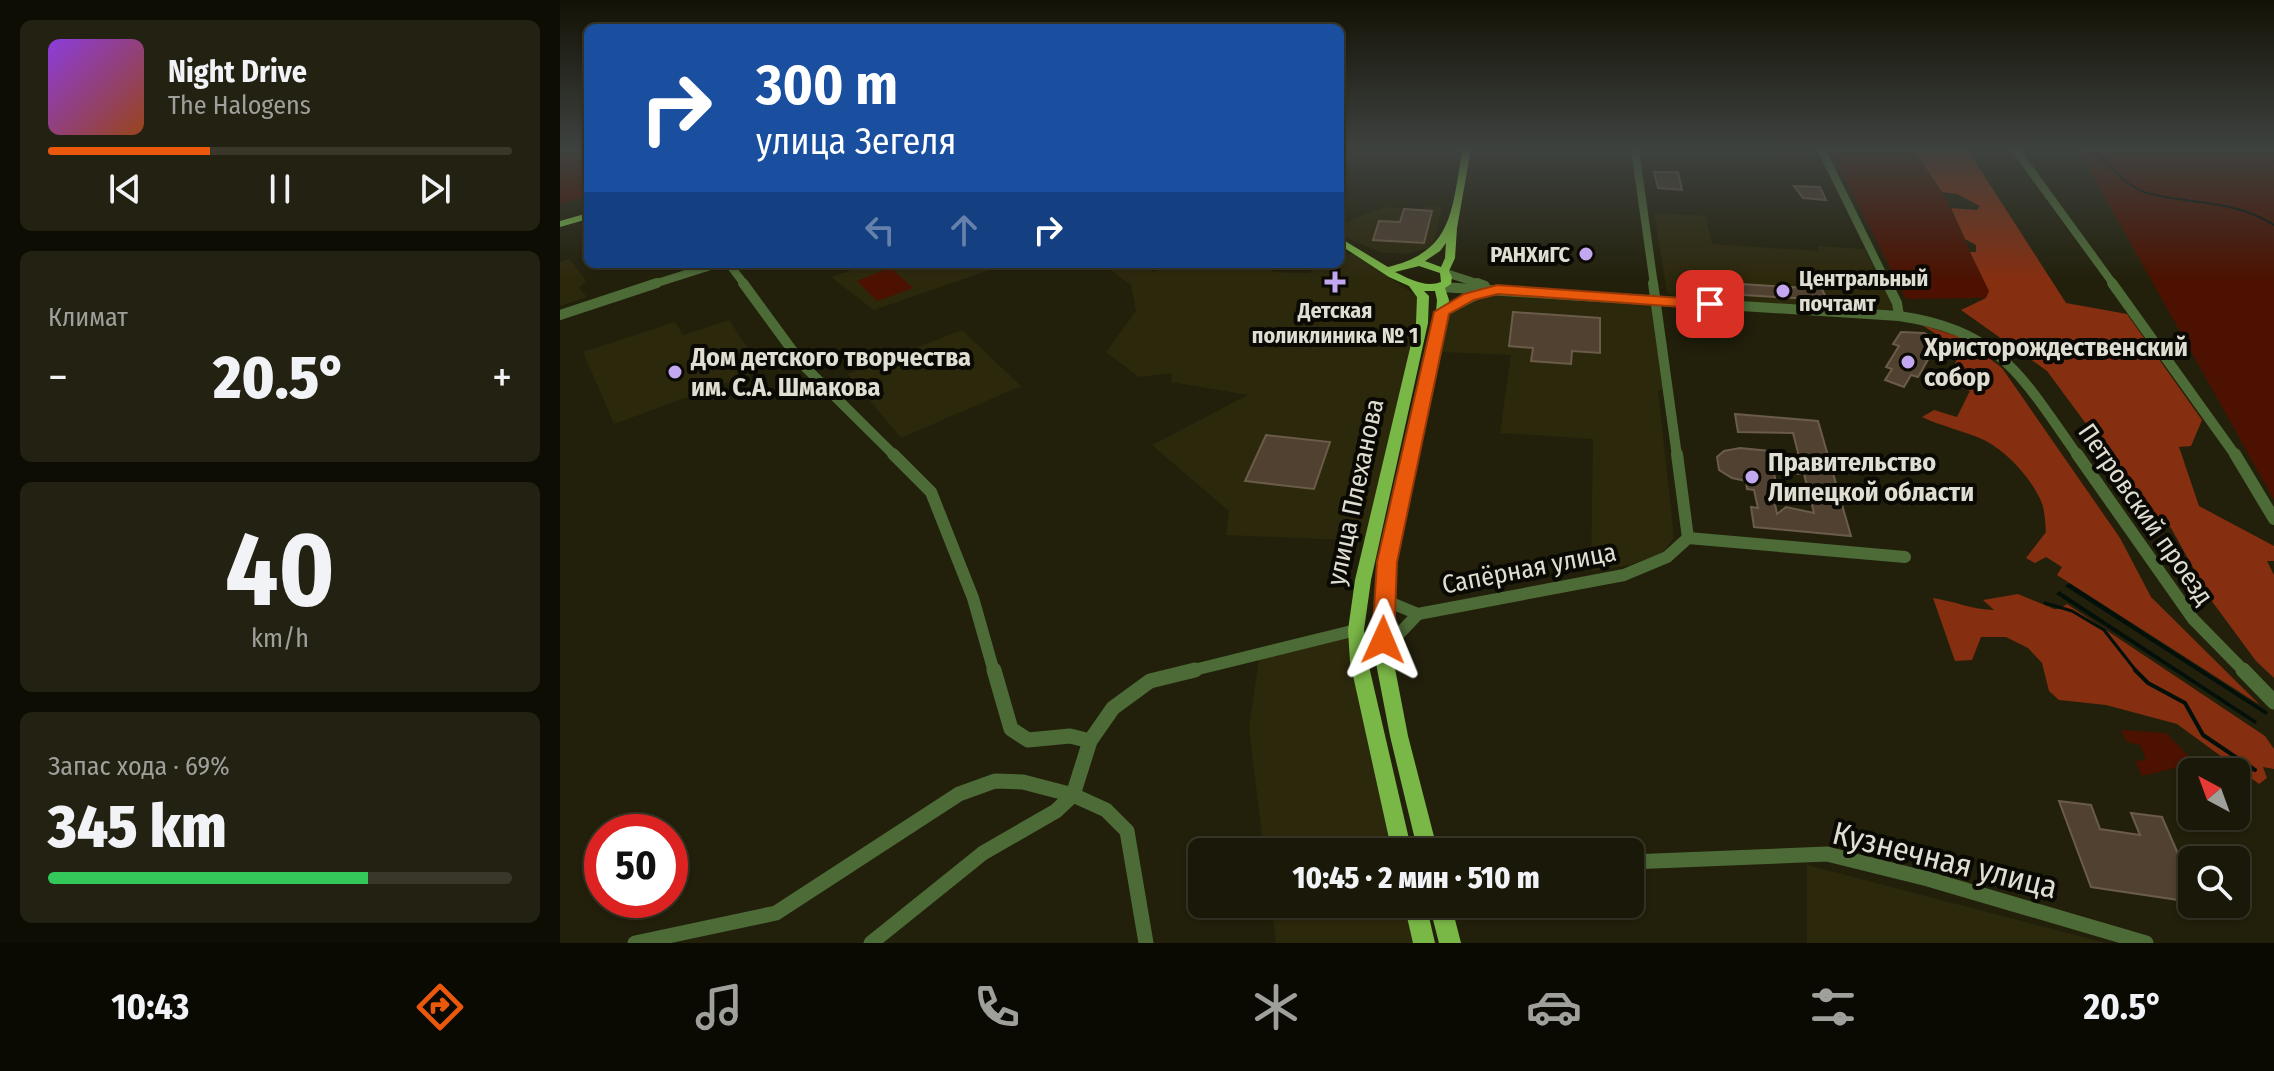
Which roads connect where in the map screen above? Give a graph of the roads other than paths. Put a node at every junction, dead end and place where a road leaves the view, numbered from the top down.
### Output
1 (1459, 193) edge
2 (1641, 193) edge
3 (1843, 193) edge
4 (2047, 193) edge
5 (584, 211) edge
6 (584, 217) edge
7 (562, 220) edge
8 (1452, 228) junction
9 (1344, 243) edge
10 (1362, 252) junction
11 (1415, 264) junction
12 (705, 268) edge
13 (732, 268) edge
14 (1388, 270) junction
15 (1443, 280) junction
16 (1409, 283) junction
17 (1493, 290) junction
18 (1655, 301) junction
19 (1442, 312) junction
20 (560, 315) edge
21 (1899, 316) junction
22 (2274, 519) edge
23 (1688, 538) junction
24 (1905, 557) dead end
25 (1384, 600) junction
26 (1418, 614) junction
27 (1356, 630) junction
28 (1384, 658) junction
29 (2274, 702) edge
30 (1090, 741) junction
31 (1073, 795) junction
32 (1399, 838) edge
33 (1424, 838) edge
34 (1644, 861) edge
35 (1418, 918) edge
36 (1444, 918) edge
37 (635, 943) edge
38 (871, 943) edge
39 (1146, 943) edge
40 (1424, 943) edge
41 (1450, 943) edge
42 (2146, 943) edge

1 - 8 main road, улица Плеханова
2 - 18 street
3 - 21 street
4 - 22 street
5 - 7 main road
6 - 7 main road
8 - 11 main road
8 - 15 main road, улица Плеханова
9 - 10 main road
10 - 11 main road
10 - 14 main road
11 - 14 main road
11 - 15 main road
11 - 16 main road
12 - 20 street
13 - 30 street
14 - 16 main road
15 - 16 main road
15 - 17 street
15 - 17 street
15 - 19 main road, улица Плеханова
16 - 27 main road, улица Плеханова
17 - 18 street, Петровский проезд
17 - 19 street
18 - 21 street, Петровский проезд
18 - 23 street
19 - 25 main road, улица Плеханова
21 - 29 street, Петровский проезд
23 - 24 street
23 - 26 street, Сапёрная улица
25 - 26 street, Сапёрная улица
25 - 28 main road, улица Плеханова
26 - 28 street, Сапёрная улица
27 - 30 street
27 - 32 main road, улица Плеханова
28 - 33 main road, улица Плеханова
30 - 31 street
31 - 37 street
31 - 38 street
31 - 39 street
34 - 42 street, Кузнечная улица
35 - 40 main road
36 - 41 main road

